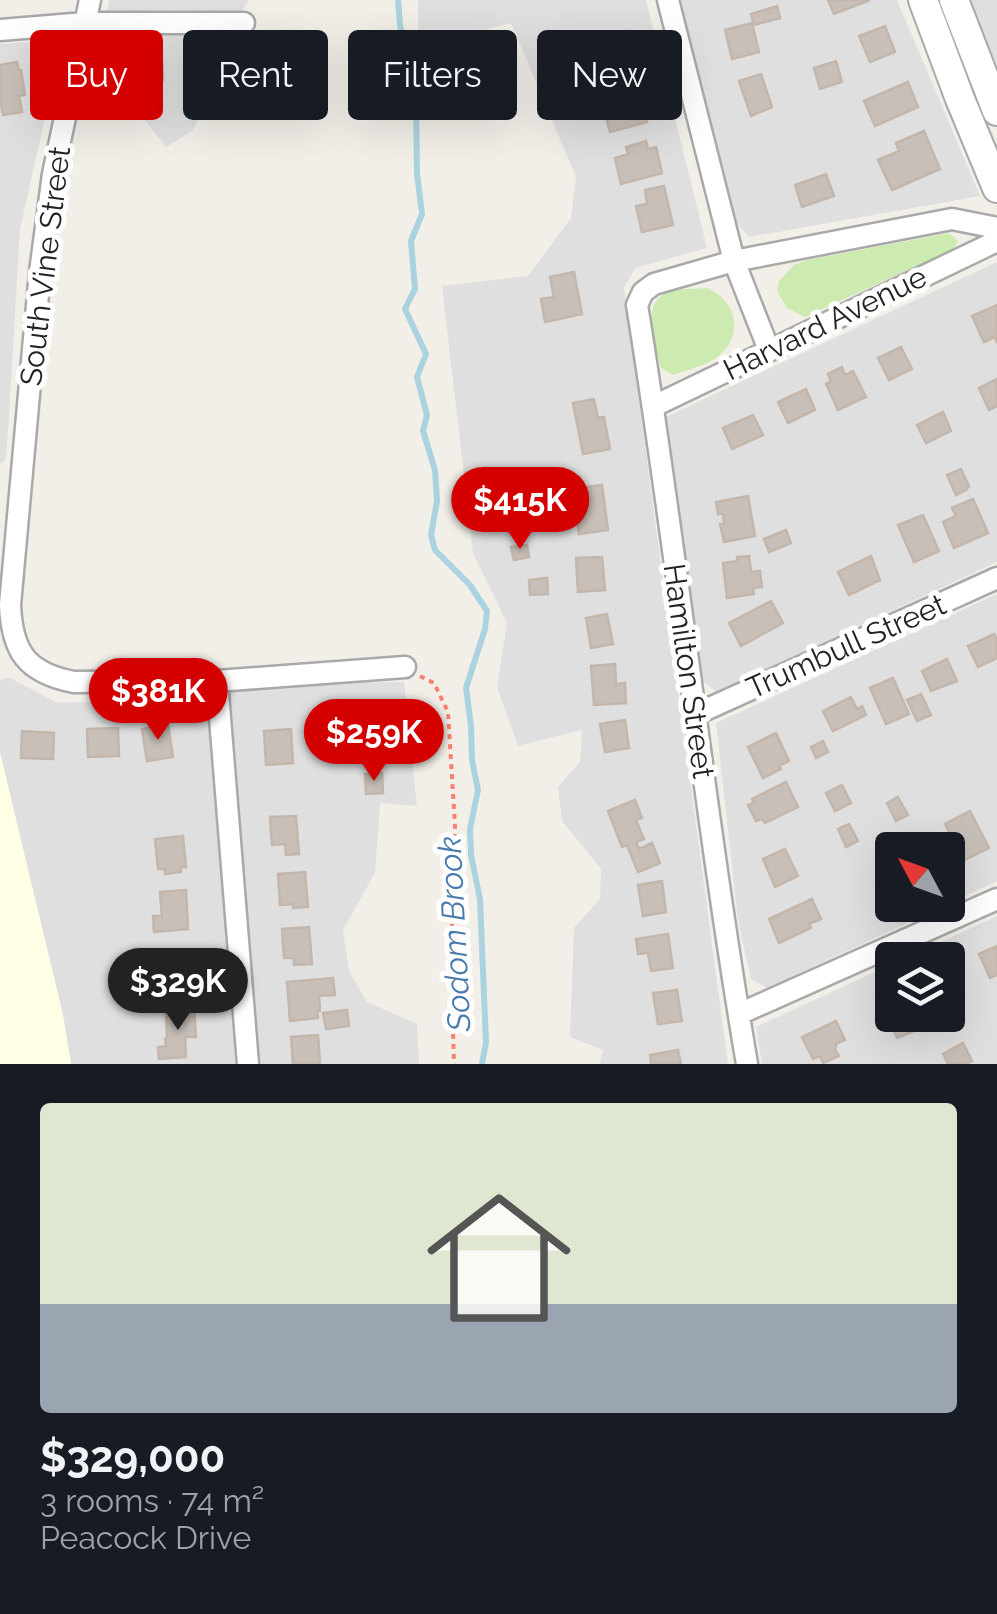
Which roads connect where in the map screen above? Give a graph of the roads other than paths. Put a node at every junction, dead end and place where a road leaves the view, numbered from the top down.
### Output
1 (90, 0) edge
2 (668, 0) edge
3 (923, 0) edge
4 (954, 0) edge
5 (244, 23) dead end
6 (85, 24) junction
7 (0, 30) edge
8 (997, 111) edge
9 (997, 188) edge
10 (997, 228) edge
11 (997, 241) edge
12 (734, 261) junction
13 (654, 284) joint
14 (769, 350) junction
15 (654, 406) junction
16 (9, 501) edge
17 (997, 578) edge
18 (405, 667) road end
19 (217, 681) junction
20 (694, 715) junction
21 (997, 900) edge
22 (738, 1014) junction
23 (248, 1064) edge
24 (747, 1064) edge

1 - 6 street, South Vine Street
2 - 12 street
3 - 9 street
4 - 8 street
5 - 6 street
6 - 7 street
6 - 16 street, South Vine Street
10 - 12 street, Harvard Avenue
11 - 14 street, Harvard Avenue
12 - 13 street, Harvard Avenue
12 - 14 street
13 - 15 street, Hamilton Street
14 - 15 street, Harvard Avenue
15 - 20 street, Hamilton Street
16 - 19 street, South Vine Street
17 - 20 street, Trumbull Street
18 - 19 street
19 - 23 street
20 - 22 street, Hamilton Street
21 - 22 street
22 - 24 street, Hamilton Street

